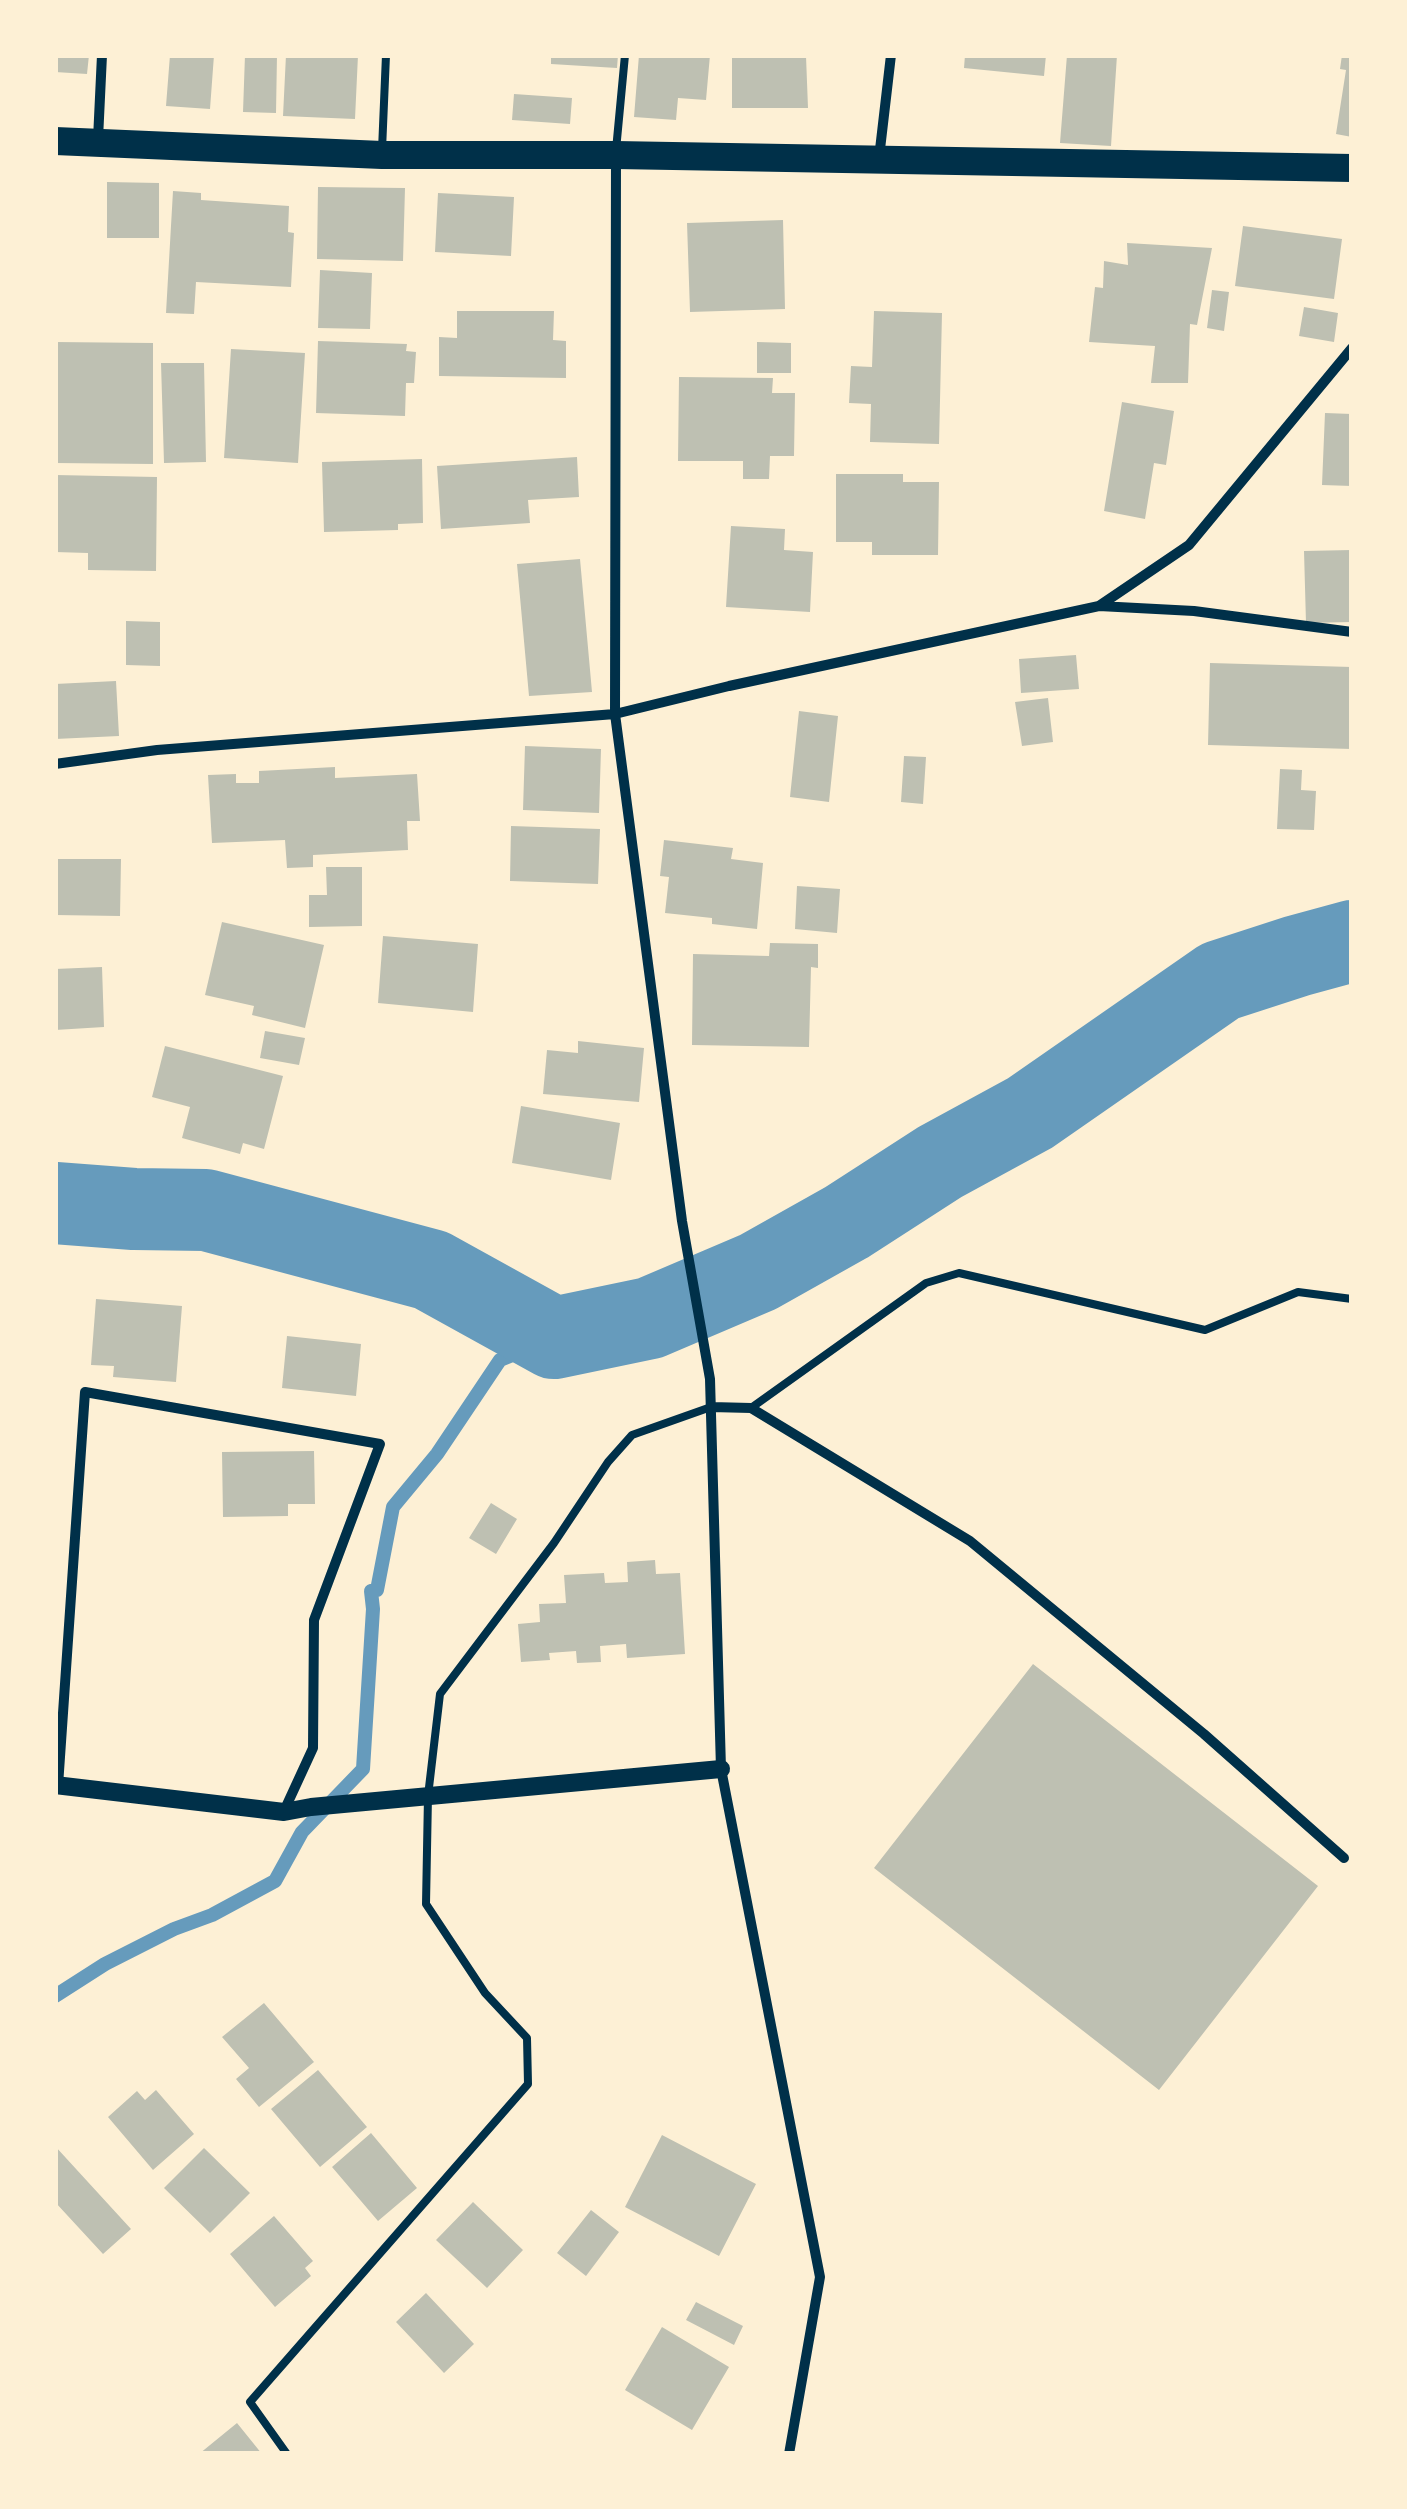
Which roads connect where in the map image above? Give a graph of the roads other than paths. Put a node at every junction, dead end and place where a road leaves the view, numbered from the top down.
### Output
1 (102, 55) edge
2 (386, 55) edge
3 (625, 55) edge
4 (891, 55) edge
5 (55, 140) edge
6 (98, 141) junction
7 (382, 155) junction
8 (616, 155) junction
9 (879, 159) junction
10 (1352, 168) edge
11 (1352, 348) edge
12 (1098, 606) junction
13 (1352, 632) edge
14 (614, 714) junction
15 (55, 764) edge
16 (1352, 1299) edge
17 (711, 1407) junction
18 (752, 1408) junction
19 (721, 1769) junction
20 (57, 1785) edge
21 (428, 1796) junction
22 (284, 1812) junction
23 (1348, 1863) edge
24 (287, 2454) edge
25 (789, 2454) edge

1 - 6 street
2 - 7 lane
3 - 8 lane
4 - 9 street
5 - 6 highway
6 - 7 highway
7 - 8 highway
8 - 9 highway
8 - 14 street
9 - 10 highway
11 - 12 street
12 - 13 street
12 - 14 street
14 - 15 street
14 - 17 street
16 - 18 lane
17 - 18 street
17 - 19 street
17 - 21 lane
18 - 23 street
19 - 21 street
19 - 25 street
20 - 22 street
20 - 22 street
21 - 22 street
21 - 24 lane

